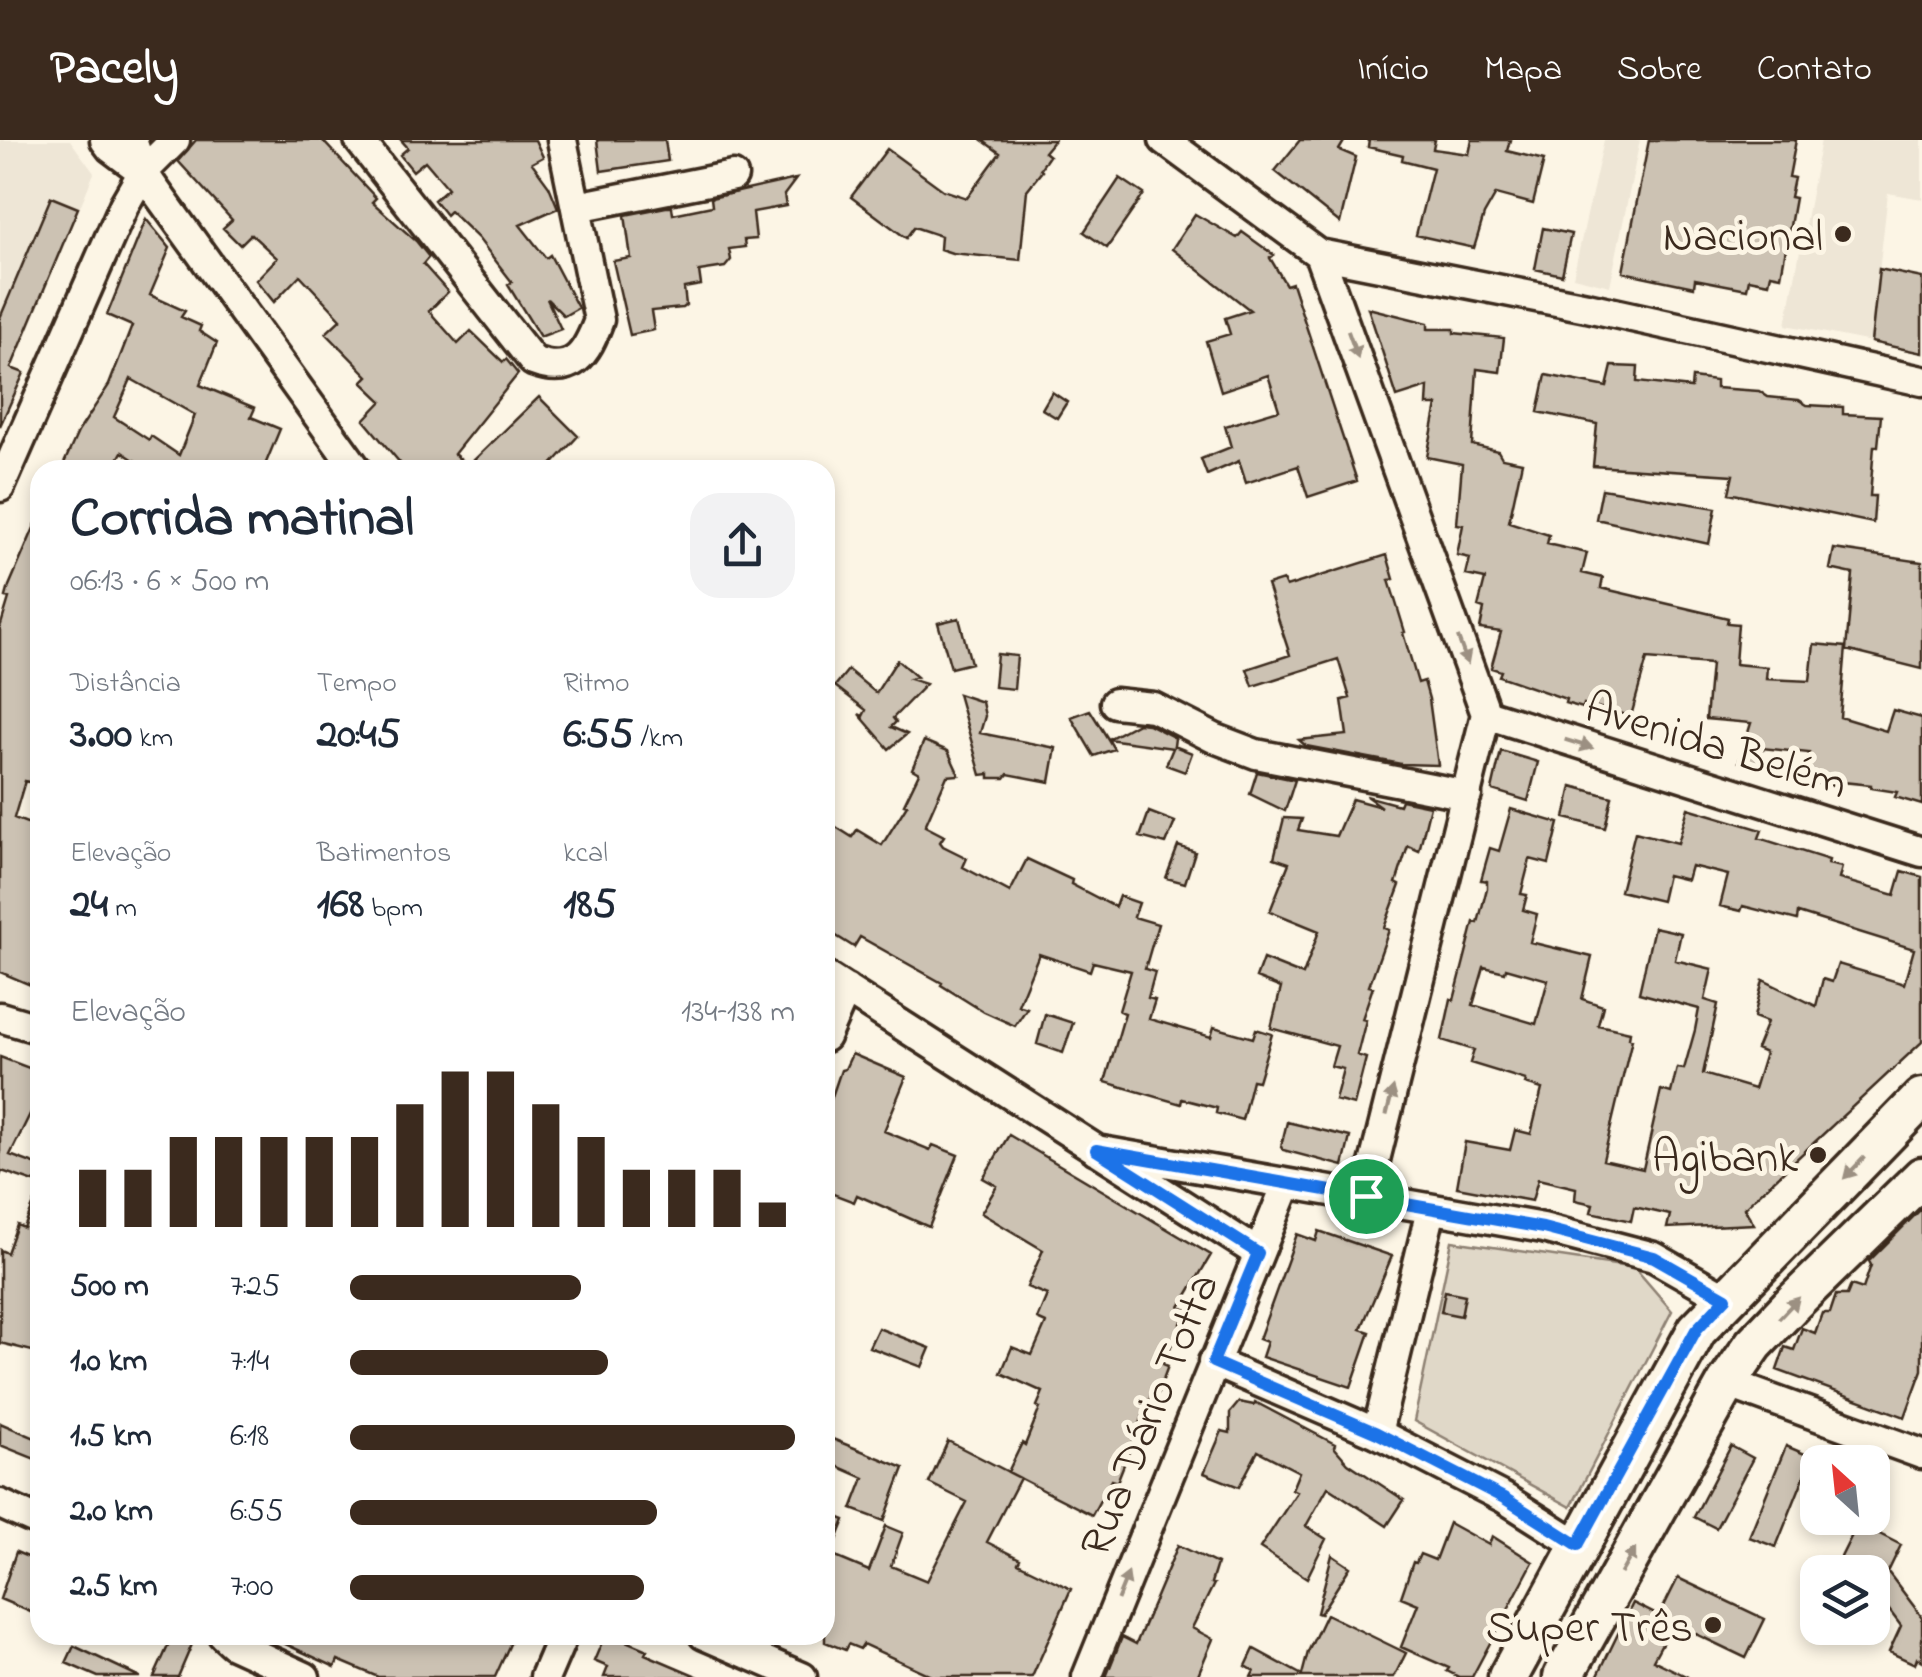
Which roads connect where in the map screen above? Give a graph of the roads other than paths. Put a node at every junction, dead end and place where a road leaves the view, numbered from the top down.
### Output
1 (105, 140) edge
2 (132, 140) edge
3 (174, 140) edge
4 (359, 140) edge
5 (562, 140) edge
6 (1164, 140) edge
7 (143, 172) junction
8 (733, 176) dead end
9 (577, 206) junction
10 (1320, 254) junction
11 (1922, 381) edge
12 (351, 460) edge
13 (0, 486) edge
14 (1115, 703) dead end
15 (1486, 714) junction
16 (1467, 795) junction
17 (1922, 852) edge
18 (836, 982) edge
19 (0, 1017) edge
20 (30, 1026) edge
21 (1922, 1098) edge
22 (1096, 1150) junction
23 (1922, 1177) edge
24 (1288, 1184) junction
25 (1366, 1196) junction
26 (1431, 1210) junction
27 (1258, 1253) junction
28 (1726, 1298) junction
29 (1213, 1362) junction
30 (1727, 1383) junction
31 (1377, 1433) junction
32 (1922, 1454) edge
33 (0, 1504) edge
34 (30, 1518) edge
35 (1578, 1545) junction
36 (235, 1645) edge
37 (559, 1645) edge
38 (727, 1645) edge
39 (304, 1677) edge
40 (545, 1677) edge
41 (802, 1677) edge
42 (1087, 1677) edge
43 (1508, 1677) edge
44 (1563, 1677) edge

1 - 7 street
2 - 7 street
3 - 7 street
4 - 9 street
5 - 9 street
6 - 10 street
7 - 12 street
7 - 13 street
8 - 9 street
10 - 11 street
10 -> 15 street
14 - 16 street
15 - 16 street
15 -> 17 street, Avenida Belém
25 -> 16 street
18 - 22 street
19 - 20 street
21 -> 28 main road
22 - 24 street
22 - 27 street
30 -> 23 main road
24 - 25 street
24 - 27 street, Rua Dário Totta
25 - 26 street
26 - 28 street
26 - 31 street
27 - 29 street, Rua Dário Totta
28 - 35 main road
29 - 31 street
42 -> 29 street, Rua Dário Totta
30 - 32 street
44 -> 30 main road
31 - 35 street
33 - 34 street
35 - 43 main road
36 - 39 street
37 - 40 street
38 - 41 street

